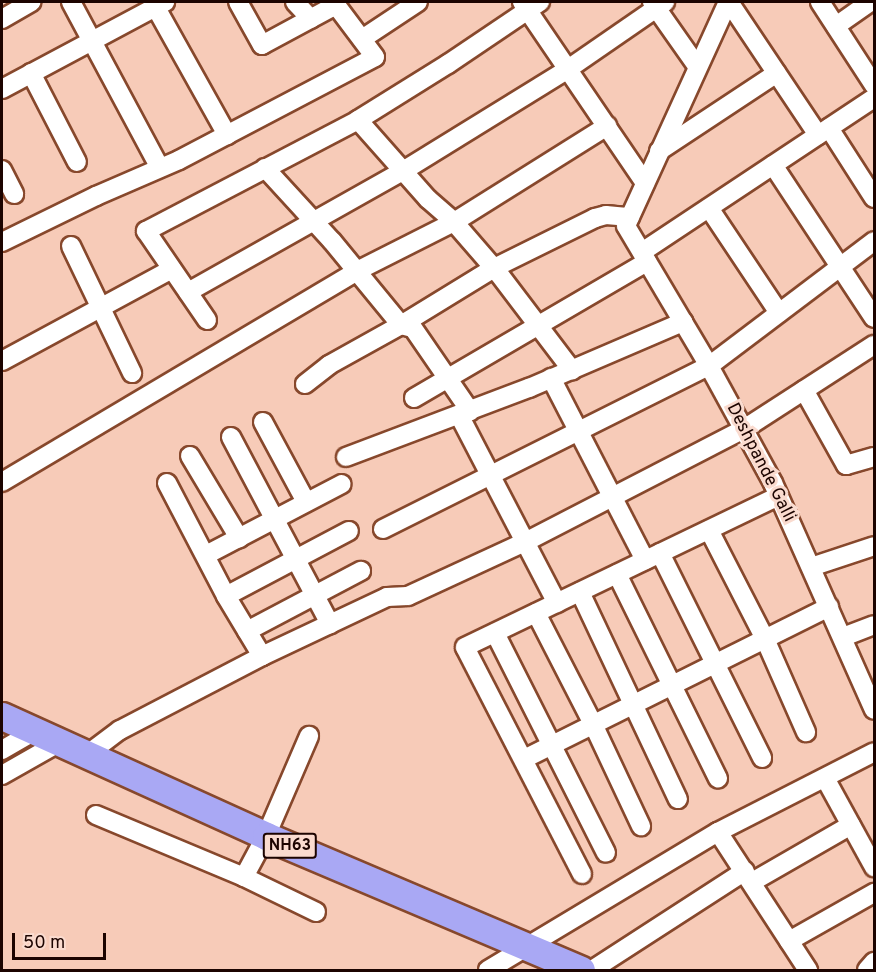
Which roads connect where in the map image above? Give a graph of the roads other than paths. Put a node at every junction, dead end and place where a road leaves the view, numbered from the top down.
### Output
1 (32, 2) edge
2 (70, 2) edge
3 (238, 2) edge
4 (295, 2) edge
5 (418, 2) edge
6 (729, 2) edge
7 (820, 2) edge
8 (870, 2) edge
9 (160, 4) edge
10 (530, 4) edge
11 (658, 4) edge
12 (2, 19) edge
13 (311, 19) junction
14 (836, 26) junction
15 (362, 39) junction
16 (91, 40) junction
17 (697, 66) junction
18 (568, 69) junction
19 (31, 73) junction
20 (777, 74) junction
21 (874, 85) edge
22 (2, 88) edge
23 (874, 98) edge
24 (358, 120) junction
25 (607, 126) junction
26 (824, 132) junction
27 (227, 135) junction
28 (659, 151) junction
29 (77, 162) dead end
30 (773, 165) junction
31 (160, 168) junction
32 (265, 168) junction
33 (2, 171) edge
34 (403, 171) junction
35 (645, 183) junction
36 (14, 194) dead end
37 (874, 198) edge
38 (709, 208) junction
39 (315, 221) junction
40 (628, 221) junction
41 (454, 222) junction
42 (874, 241) edge
43 (2, 242) edge
44 (71, 246) dead end
45 (644, 257) junction
46 (840, 267) junction
47 (494, 268) junction
48 (172, 269) junction
49 (357, 271) junction
50 (188, 292) junction
51 (101, 307) junction
52 (779, 313) junction
53 (874, 318) edge
54 (207, 320) dead end
55 (683, 322) junction
56 (401, 325) junction
57 (538, 325) junction
58 (874, 345) edge
59 (2, 361) edge
60 (709, 366) junction
61 (572, 370) junction
62 (132, 373) dead end
63 (448, 378) junction
64 (551, 378) junction
65 (305, 384) dead end
66 (804, 390) junction
67 (414, 398) dead end
68 (465, 413) junction
69 (263, 423) dead end
70 (744, 429) junction
71 (580, 432) junction
72 (231, 437) dead end
73 (190, 456) dead end
74 (345, 457) dead end
75 (874, 457) edge
76 (491, 476) junction
77 (2, 482) edge
78 (168, 483) dead end
79 (342, 484) dead end
80 (613, 496) junction
81 (779, 496) junction
82 (306, 502) junction
83 (275, 519) junction
84 (383, 529) dead end
85 (709, 530) junction
86 (349, 531) dead end
87 (239, 538) junction
88 (525, 542) junction
89 (874, 546) edge
90 (206, 555) junction
91 (653, 556) junction
92 (295, 558) junction
93 (811, 567) junction
94 (361, 570) dead end
95 (618, 574) junction
96 (580, 592) junction
97 (226, 596) junction
98 (315, 596) junction
99 (557, 603) junction
100 (829, 608) junction
101 (536, 613) junction
102 (330, 624) junction
103 (874, 625) edge
104 (247, 631) junction
105 (495, 633) junction
106 (843, 637) junction
107 (765, 639) junction
108 (262, 656) junction
109 (716, 664) junction
110 (672, 685) junction
111 (634, 704) junction
112 (874, 710) edge
113 (2, 716) edge
114 (593, 724) junction
115 (35, 731) junction
116 (806, 732) dead end
117 (309, 736) dead end
118 (60, 742) junction
119 (552, 745) junction
120 (2, 750) edge
121 (874, 752) edge
122 (88, 754) junction
123 (762, 758) dead end
124 (524, 759) junction
125 (2, 775) edge
126 (718, 778) dead end
127 (825, 778) junction
128 (678, 799) dead end
129 (96, 815) dead end
130 (851, 825) junction
131 (640, 826) dead end
132 (718, 832) junction
133 (266, 836) junction
134 (606, 853) dead end
135 (874, 867) edge
136 (582, 874) dead end
137 (748, 876) junction
138 (244, 877) junction
139 (874, 893) edge
140 (316, 912) dead end
141 (789, 941) junction
142 (528, 947) junction
143 (874, 962) edge
144 (488, 970) edge
145 (581, 970) edge
146 (592, 970) edge
147 (808, 970) edge
148 (867, 970) edge

1 - 12 street
2 - 16 street
3 - 13 street
4 - 13 street
5 - 15 street
6 - 17 street
6 - 20 street
7 - 14 street
8 - 14 street
9 - 16 street
9 - 27 street
10 - 18 street
10 - 24 street
11 - 17 street
11 - 18 street
13 - 15 street
14 - 21 street
15 - 27 street
16 - 19 street
16 - 31 street
17 - 28 street
18 - 25 street
18 - 34 street
19 - 22 street
19 - 29 street
20 - 26 street
20 - 28 street
23 - 26 street
24 - 32 street
24 - 34 street
25 - 35 street
25 - 41 street
26 - 30 street
26 - 37 street
27 - 31 street
28 - 35 street
30 - 38 street
30 - 46 street
31 - 43 street
32 - 39 street
32 - 48 street
33 - 36 street
34 - 39 street
34 - 41 street
35 - 40 street
38 - 45 street
38 - 52 street
39 - 49 street
39 - 50 street
40 - 45 street, Deshpande Galli
40 - 47 street
41 - 47 street
41 - 49 street
42 - 46 street
44 - 51 street
45 - 55 street, Deshpande Galli
45 - 57 street
46 - 52 street
46 - 53 street
47 - 56 street
47 - 57 street
48 - 50 street
48 - 51 street
49 - 56 street
49 - 77 street
50 - 54 street
51 - 59 street
51 - 62 street
52 - 60 street
55 - 60 street, Deshpande Galli
55 - 61 street
56 - 63 street
56 - 65 street
57 - 61 street
57 - 63 street
58 - 66 street
60 - 70 street, Deshpande Galli
60 - 71 street
61 - 64 street
63 - 67 street
63 - 68 street
64 - 68 street
64 - 71 street
66 - 70 street
66 - 75 street
68 - 74 street
68 - 76 street
69 - 82 street
70 - 80 street
70 - 81 street, Deshpande Galli
71 - 76 street
71 - 80 street
72 - 83 street
73 - 87 street
76 - 84 street
76 - 88 street
78 - 90 street
79 - 82 street
80 - 88 street
80 - 91 street
81 - 85 street
81 - 93 street, Deshpande Galli
82 - 83 street
83 - 87 street
83 - 92 street
85 - 91 street
85 - 107 street
86 - 92 street
87 - 90 street
88 - 99 street
88 - 102 street
89 - 93 street
90 - 97 street
91 - 95 street
91 - 109 street
92 - 97 street
92 - 98 street
93 - 100 street, Deshpande Galli
94 - 98 street
95 - 96 street
95 - 110 street
96 - 99 street
96 - 111 street
97 - 104 street
98 - 102 street
98 - 104 street
99 - 101 street
100 - 106 street, Deshpande Galli
100 - 107 street
101 - 105 street
101 - 114 street
102 - 108 street
103 - 106 street
104 - 108 street
105 - 119 street
105 - 124 street
106 - 112 street, Deshpande Galli
107 - 109 street
107 - 116 street
108 - 122 street
109 - 110 street
109 - 123 street
110 - 111 street
110 - 126 street
111 - 114 street
111 - 128 street
113 - 115 highway, NH63
114 - 119 street
114 - 131 street
115 - 118 highway, NH63
115 - 120 street
117 - 133 street
118 - 122 highway, NH63
118 - 125 street
119 - 124 street
119 - 134 street
121 - 127 street
122 - 133 highway, NH63
124 - 136 street
127 - 130 street
127 - 132 street
129 - 138 street
130 - 135 street
130 - 137 street
132 - 137 street
132 - 142 street
133 - 138 street
133 - 142 highway, NH63
137 - 141 street
137 - 146 street
138 - 140 street
139 - 141 street
141 - 147 street
142 - 144 street
142 - 145 highway, NH63
143 - 148 street

